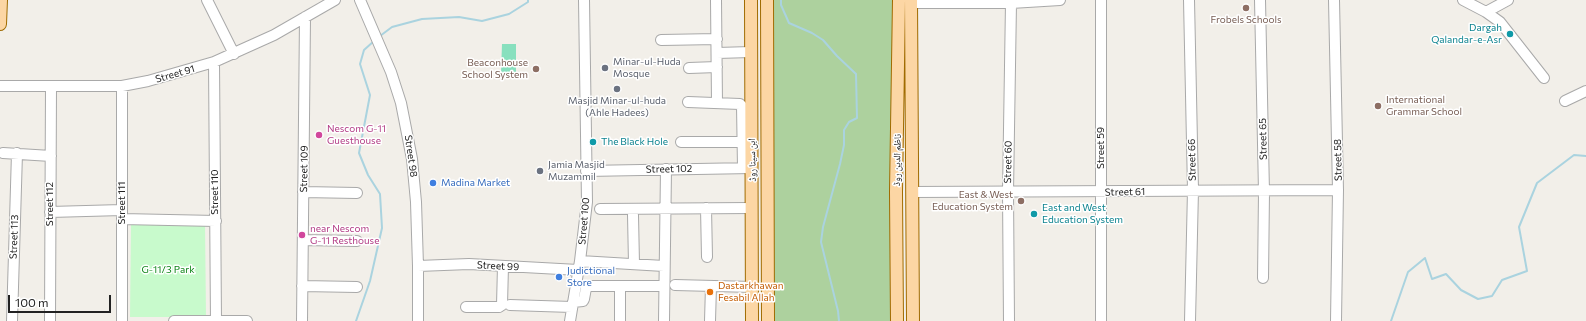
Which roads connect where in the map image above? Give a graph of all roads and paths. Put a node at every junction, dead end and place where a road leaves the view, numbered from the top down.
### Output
1 (1, 0) edge
2 (207, 0) edge
3 (335, 0) edge
4 (360, 0) edge
5 (584, 0) edge
6 (716, 0) edge
7 (751, 0) edge
8 (767, 0) edge
9 (899, 0) edge
10 (1060, 0) edge
11 (1101, 0) edge
12 (1190, 0) edge
13 (1260, 0) edge
14 (1334, 0) edge
15 (1463, 0) edge
16 (1508, 0) edge
17 (911, 1) edge
18 (1011, 3) junction
19 (1486, 12) junction
20 (305, 17) junction
21 (0, 24) edge
22 (717, 39) junction
23 (661, 40) dead end
24 (752, 52) junction
25 (717, 53) junction
26 (234, 54) junction
27 (214, 62) junction
28 (717, 67) junction
29 (689, 68) dead end
30 (1544, 78) dead end
31 (0, 86) edge
32 (122, 86) junction
33 (51, 87) junction
34 (1586, 91) edge
35 (1565, 101) dead end
36 (688, 102) dead end
37 (717, 103) junction
38 (898, 106) junction
39 (912, 106) junction
40 (681, 142) dead end
41 (743, 142) junction
42 (3, 153) dead end
43 (17, 153) junction
44 (51, 156) junction
45 (748, 168) junction
46 (666, 169) junction
47 (586, 170) junction
48 (1193, 190) junction
49 (1338, 190) junction
50 (303, 192) junction
51 (912, 192) junction
52 (1008, 192) junction
53 (1101, 192) junction
54 (1264, 192) junction
55 (357, 193) dead end
56 (665, 208) junction
57 (706, 208) junction
58 (752, 208) junction
59 (600, 209) dead end
60 (50, 212) junction
61 (122, 215) junction
62 (633, 215) dead end
63 (216, 221) junction
64 (303, 240) junction
65 (357, 241) dead end
66 (707, 257) dead end
67 (634, 264) junction
68 (418, 266) junction
69 (503, 266) junction
70 (579, 266) junction
71 (664, 266) junction
72 (1263, 278) dead end
73 (675, 285) dead end
74 (302, 286) junction
75 (620, 286) junction
76 (664, 286) junction
77 (711, 286) junction
78 (357, 287) dead end
79 (753, 287) junction
80 (510, 305) dead end
81 (572, 305) junction
82 (466, 307) dead end
83 (12, 321) edge
84 (50, 321) edge
85 (122, 321) edge
86 (174, 321) edge
87 (216, 321) edge
88 (247, 321) edge
89 (302, 321) edge
90 (418, 321) edge
91 (570, 321) edge
92 (620, 321) edge
93 (664, 321) edge
94 (710, 321) edge
95 (752, 321) edge
96 (768, 321) edge
97 (897, 321) edge
98 (912, 321) edge
99 (1009, 321) edge
100 (1101, 321) edge
101 (1190, 321) edge
102 (1336, 321) edge

1 - 21 main road
2 - 26 street
3 - 20 street, Street 91
4 - 68 street, Street 98
5 - 47 street, Street 100
6 - 22 street
7 - 24 main road, ابن سینا روڈ
8 - 96 main road, ابن سینا روڈ
9 - 38 main road, ناظم الدین روڈ
10 - 18 street
11 - 53 street, Street 59
12 - 48 street, Street 66
13 - 54 street, Street 65
14 - 49 street, Street 58
15 - 19 street
16 - 19 street
17 - 18 street
17 - 39 main road, ناظم الدین روڈ
18 - 52 street, Street 60
19 - 30 street
20 - 26 street, Street 91
20 - 50 street, Street 109
22 - 23 street
22 - 25 street
24 - 25 street
24 - 45 main road, ابن سینا روڈ
25 - 28 street
26 - 27 street, Street 91
27 - 32 street, Street 91
27 - 63 street, Street 110
28 - 29 street
28 - 37 street
31 - 33 street, Street 91
32 - 33 street, Street 91
32 - 61 street, Street 111
33 - 44 street, Street 112
34 - 35 street
36 - 37 street
37 - 41 street
38 - 39 main road
38 - 97 main road, ناظم الدین روڈ
39 - 51 main road, ناظم الدین روڈ
40 - 41 street
41 - 45 street
42 - 43 street
43 - 44 street
43 - 83 street, Street 113
44 - 60 street, Street 112
45 - 46 street, Street 102
45 - 58 main road, ابن سینا روڈ
46 - 47 street, Street 102
46 - 56 street
47 - 70 street, Street 100
48 - 53 street, Street 61
48 - 54 street, Street 61
48 - 101 street, Street 66
49 - 54 street, Street 61
49 - 102 street, Street 58
50 - 55 street
50 - 64 street, Street 109
51 - 52 street, Street 61
51 - 98 main road, ناظم الدین روڈ
52 - 53 street, Street 61
52 - 99 street, Street 60
53 - 100 street, Street 59
54 - 72 street, Street 65
56 - 57 street
56 - 59 street
56 - 71 street
57 - 58 street
57 - 66 street
58 - 79 main road, ابن سینا روڈ
60 - 61 street
60 - 84 street, Street 112
61 - 63 street
61 - 85 street, Street 111
62 - 67 street
63 - 87 street, Street 110
64 - 65 street
64 - 74 street, Street 109
67 - 70 street, Street 99
67 - 71 street, Street 99
68 - 69 street, Street 99
68 - 90 street, Street 98
69 - 70 street, Street 99
69 - 82 street
70 - 81 street, Street 100
71 - 76 street
73 - 77 street
74 - 78 street
74 - 89 street, Street 109
75 - 76 street
75 - 81 street
75 - 92 street
76 - 93 street
77 - 79 street
77 - 94 street
79 - 95 main road, ابن سینا روڈ
80 - 81 street
81 - 91 street, Street 100
86 - 87 street
87 - 88 street

